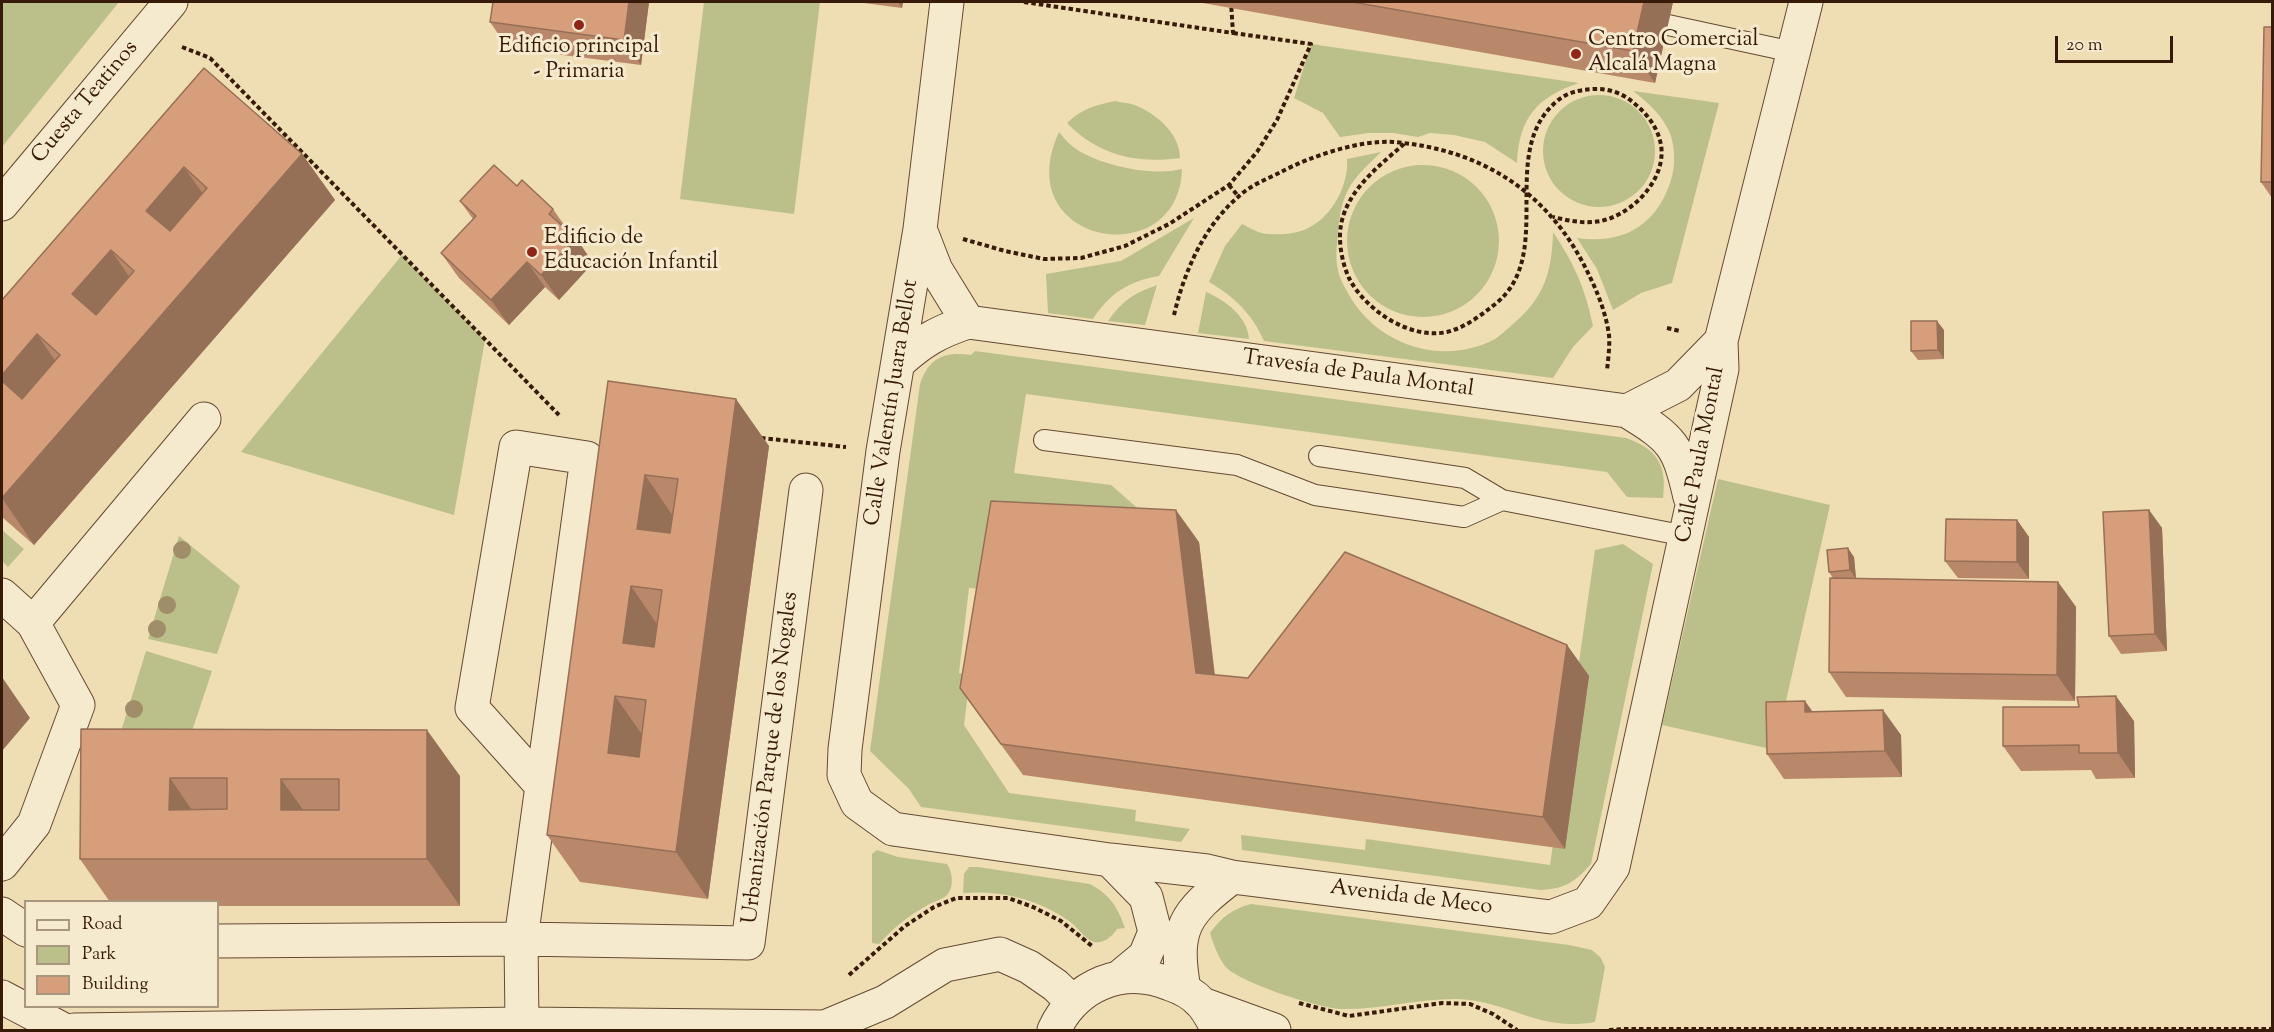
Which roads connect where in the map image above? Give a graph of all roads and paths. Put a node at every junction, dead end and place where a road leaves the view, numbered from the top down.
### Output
1 (171, 2) edge
2 (947, 2) edge
3 (1024, 2) edge
4 (1231, 2) edge
5 (1806, 2) edge
6 (1668, 25) dead end
7 (145, 32) junction
8 (1233, 33) junction
9 (1792, 52) junction
10 (1404, 144) junction
11 (1229, 185) junction
12 (1527, 193) junction
13 (1238, 196) junction
14 (2, 204) edge
15 (1553, 217) junction
16 (920, 229) junction
17 (969, 322) junction
18 (1172, 326) dead end
19 (1721, 341) junction
20 (898, 363) junction
21 (1607, 375) dead end
22 (1627, 411) junction
23 (559, 415) dead end
24 (204, 418) dead end
25 (756, 437) dead end
26 (1044, 440) dead end
27 (882, 451) junction
28 (1319, 456) dead end
29 (806, 490) dead end
30 (1502, 500) junction
31 (1689, 520) junction
32 (2, 595) edge
33 (33, 623) junction
34 (542, 786) junction
35 (857, 803) joint
36 (1110, 860) junction
37 (2, 864) edge
38 (1232, 877) junction
39 (1588, 903) joint
40 (2, 914) edge
41 (24, 929) edge
42 (521, 939) junction
43 (219, 941) edge
44 (1121, 976) junction
45 (2, 997) edge
46 (1073, 1002) junction
47 (1201, 1008) edge
48 (522, 1024) junction
49 (2272, 1029) edge
50 (64, 1030) edge
51 (74, 1030) edge
52 (1054, 1030) edge
53 (1274, 1030) edge
54 (1609, 1030) edge

1 - 7 street, Cuesta Teatinos
2 - 16 street, Calle Valentín Juara Bellot
3 - 8 path
4 - 8 path
5 - 9 street, Calle Paula Montal
6 - 9 lane
7 - 14 street, Cuesta Teatinos
7 - 23 path
8 - 11 path
9 - 19 street, Calle Paula Montal
10 - 12 path
10 - 12 path
10 - 13 path
11 - 13 path
11 - 16 path
12 - 15 path
12 - 15 path
13 - 18 path
15 - 21 path
16 - 17 street
16 - 20 street, Calle Valentín Juara Bellot
17 - 20 street, Travesía de Paula Montal
17 - 22 street, Travesía de Paula Montal
19 - 22 street
19 - 31 street, Calle Paula Montal
20 - 27 street, Calle Valentín Juara Bellot
22 - 31 street, Travesía de Paula Montal
24 - 33 street
25 - 27 path
26 - 30 lane
27 - 35 street, Calle Valentín Juara Bellot
28 - 30 lane
29 - 42 street, Urbanización Parque de los Nogales
30 - 31 lane
31 - 39 street, Calle Paula Montal
32 - 33 street
33 - 37 street
34 - 34 street
34 - 42 street
35 - 36 street, Avenida de Meco
36 - 38 street, Avenida de Meco
36 - 44 street
38 - 39 street, Avenida de Meco
38 - 47 street
40 - 41 street
42 - 43 street, Urbanización Parque de los Nogales
42 - 48 street
44 - 46 street
44 - 47 street
45 - 50 street
46 - 48 street
46 - 52 street
47 - 53 street
48 - 51 street
49 - 54 path

